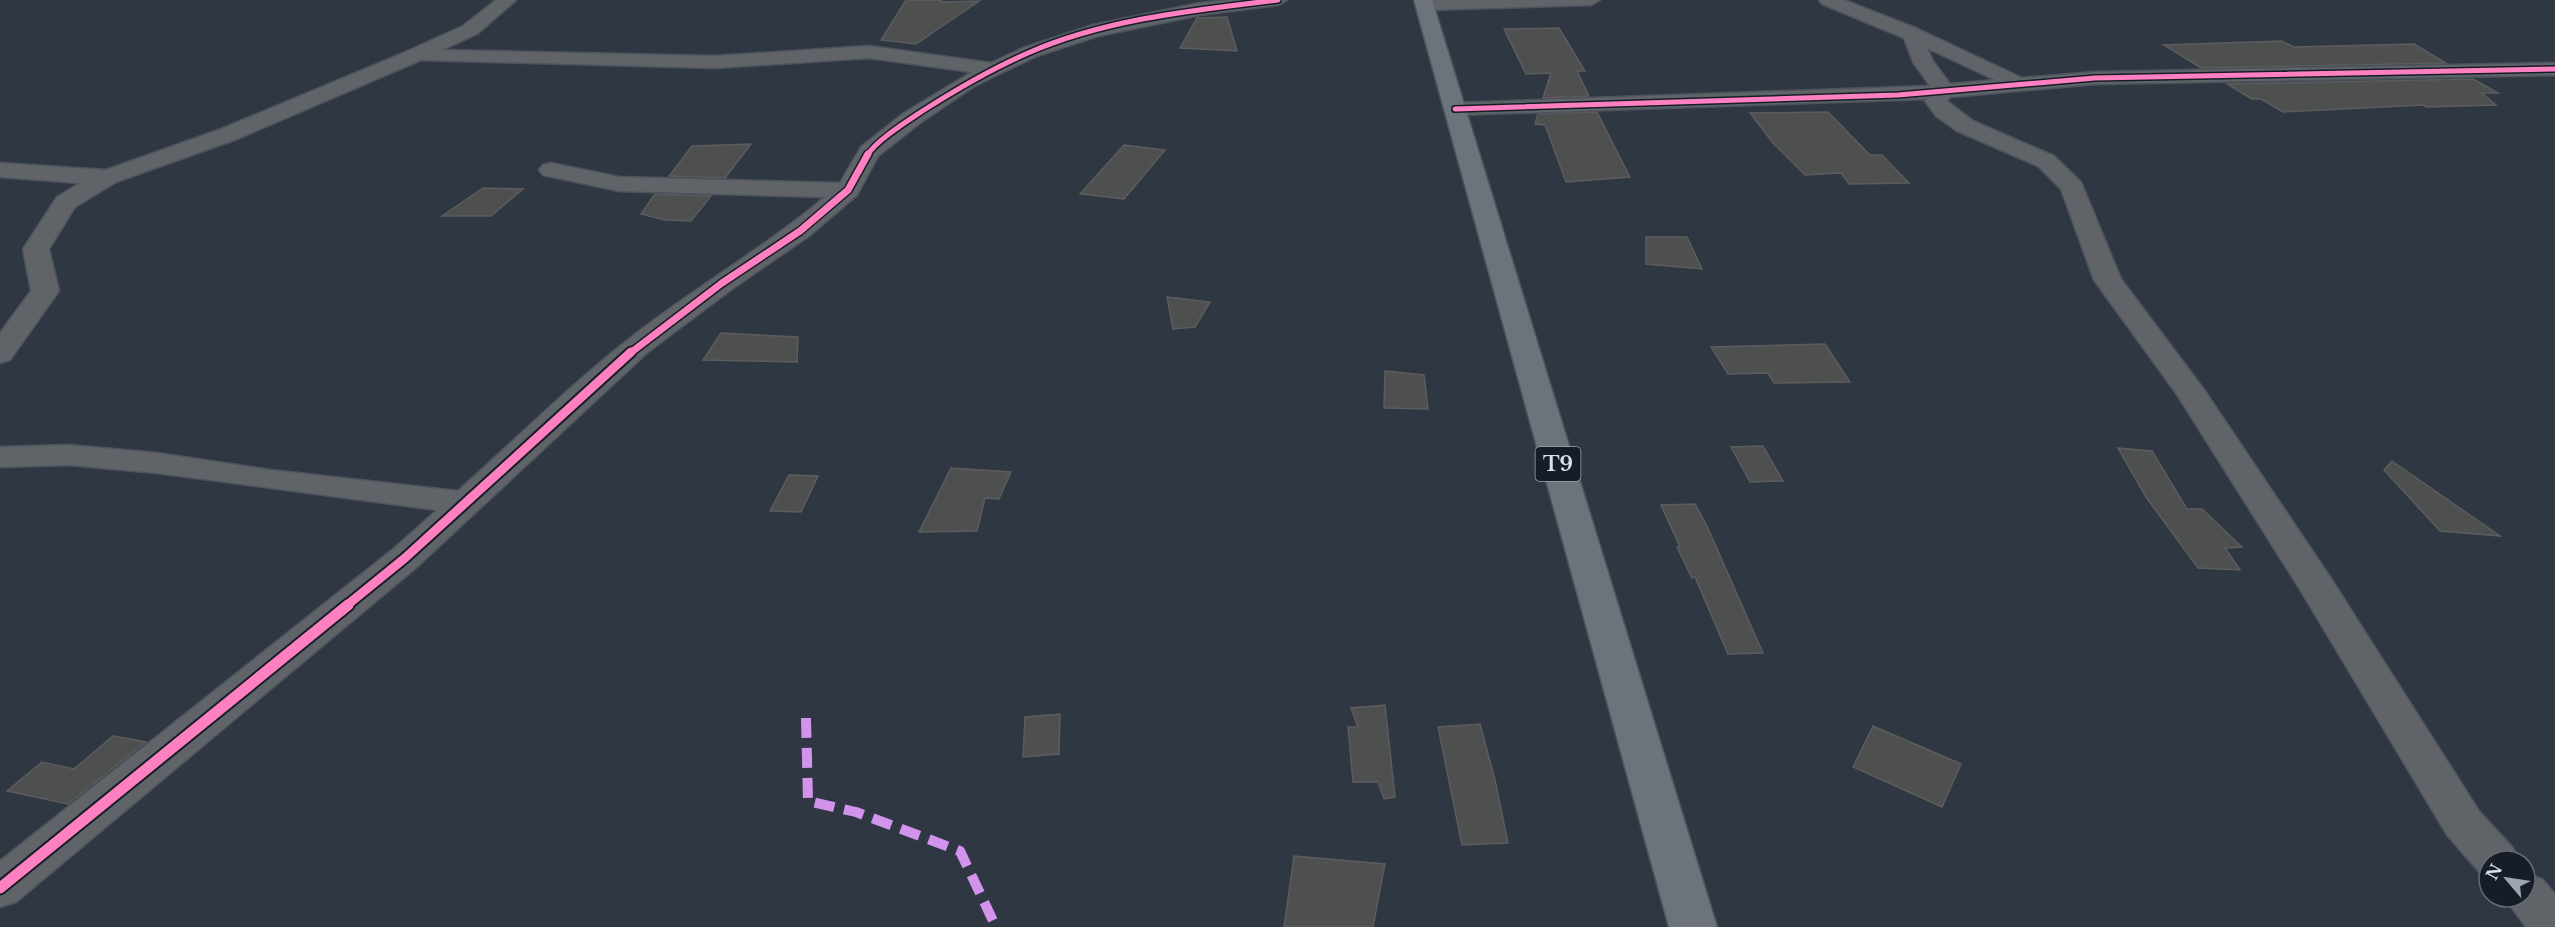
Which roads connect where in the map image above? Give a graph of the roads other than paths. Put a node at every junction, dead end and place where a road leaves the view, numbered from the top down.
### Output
1 (507, 0) edge
2 (1278, 0) edge
3 (1591, 0) edge
4 (1828, 0) edge
5 (1424, 3) edge
6 (1911, 33) junction
7 (408, 58) junction
8 (994, 69) junction
9 (2555, 69) edge
10 (2018, 84) junction
11 (1944, 91) junction
12 (1455, 109) junction
13 (0, 170) edge
14 (551, 170) dead end
15 (108, 177) junction
16 (848, 190) junction
17 (0, 354) edge
18 (0, 457) edge
19 (466, 503) junction
20 (2486, 849) edge
21 (0, 888) edge
22 (2537, 907) edge
23 (1693, 927) edge
24 (2555, 927) edge

1 - 7 street
2 - 8 street
3 - 5 street
4 - 6 street
5 - 12 highway, T9
6 - 10 street
6 - 11 street
7 - 8 street
7 - 15 street
8 - 16 street
9 - 10 street
10 - 11 street
11 - 12 street
11 - 20 street
12 - 23 highway, T9
13 - 15 street
14 - 16 street
15 - 17 street
16 - 19 street
18 - 19 street
19 - 21 street
22 - 24 street

